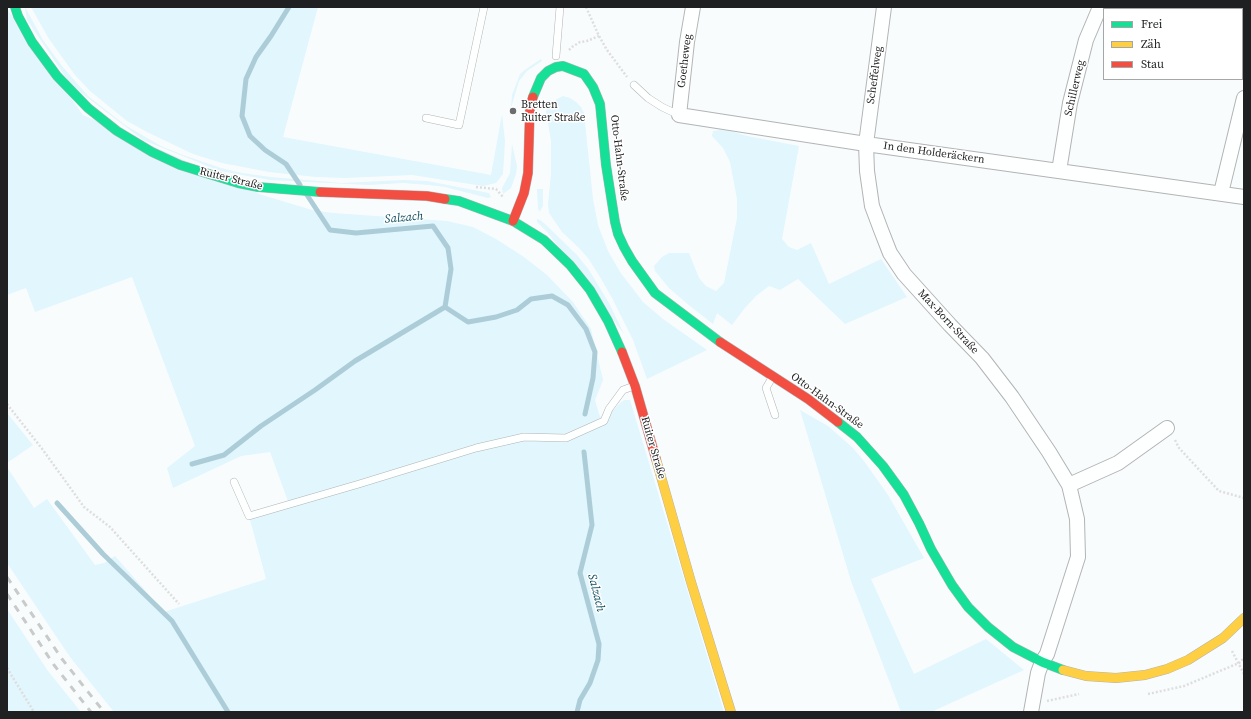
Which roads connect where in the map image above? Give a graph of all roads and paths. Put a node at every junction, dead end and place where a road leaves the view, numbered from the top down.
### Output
1 (15, 7) edge
2 (484, 7) edge
3 (560, 7) edge
4 (586, 7) edge
5 (693, 7) edge
6 (884, 7) edge
7 (1100, 7) edge
8 (599, 36) junction
9 (580, 42) dead end
10 (556, 62) junction
11 (634, 85) joint
12 (1244, 98) edge
13 (679, 115) junction
14 (426, 118) dead end
15 (866, 144) junction
16 (1059, 171) junction
17 (1222, 193) junction
18 (1244, 197) edge
19 (513, 221) junction
20 (773, 376) junction
21 (635, 386) junction
22 (7, 404) edge
23 (775, 415) dead end
24 (1167, 428) joint
25 (234, 482) dead end
26 (1069, 485) junction
27 (1244, 498) edge
28 (179, 604) dead end
29 (1244, 618) edge
30 (1223, 638) junction
31 (1042, 662) junction
32 (7, 668) edge
33 (1244, 674) edge
34 (34, 712) edge
35 (731, 712) edge
36 (1031, 712) edge

1 - 19 street, Ruiter Straße
2 - 14 lane
3 - 10 lane
4 - 8 path
5 - 13 street, Goetheweg
6 - 15 street, Scheffelweg
7 - 16 street, Schillerweg
8 - 9 path
8 - 11 path
10 - 19 street
10 - 20 street, Otto-Hahn-Straße
11 - 13 lane, In den Holderäckern
12 - 17 street
13 - 15 street, In den Holderäckern
15 - 16 street, In den Holderäckern
15 - 26 street, Max-Born-Straße
16 - 17 street, In den Holderäckern
17 - 18 street, In den Holderäckern
19 - 21 street, Ruiter Straße
20 - 23 lane
20 - 31 street, Otto-Hahn-Straße
21 - 25 lane
21 - 35 street, Ruiter Straße
22 - 28 path
24 - 26 street
24 - 27 path
26 - 31 street, Max-Born-Straße
29 - 30 street, Otto-Hahn-Straße
30 - 31 street, Otto-Hahn-Straße
30 - 33 path
31 - 36 street, Max-Born-Straße
32 - 34 path

